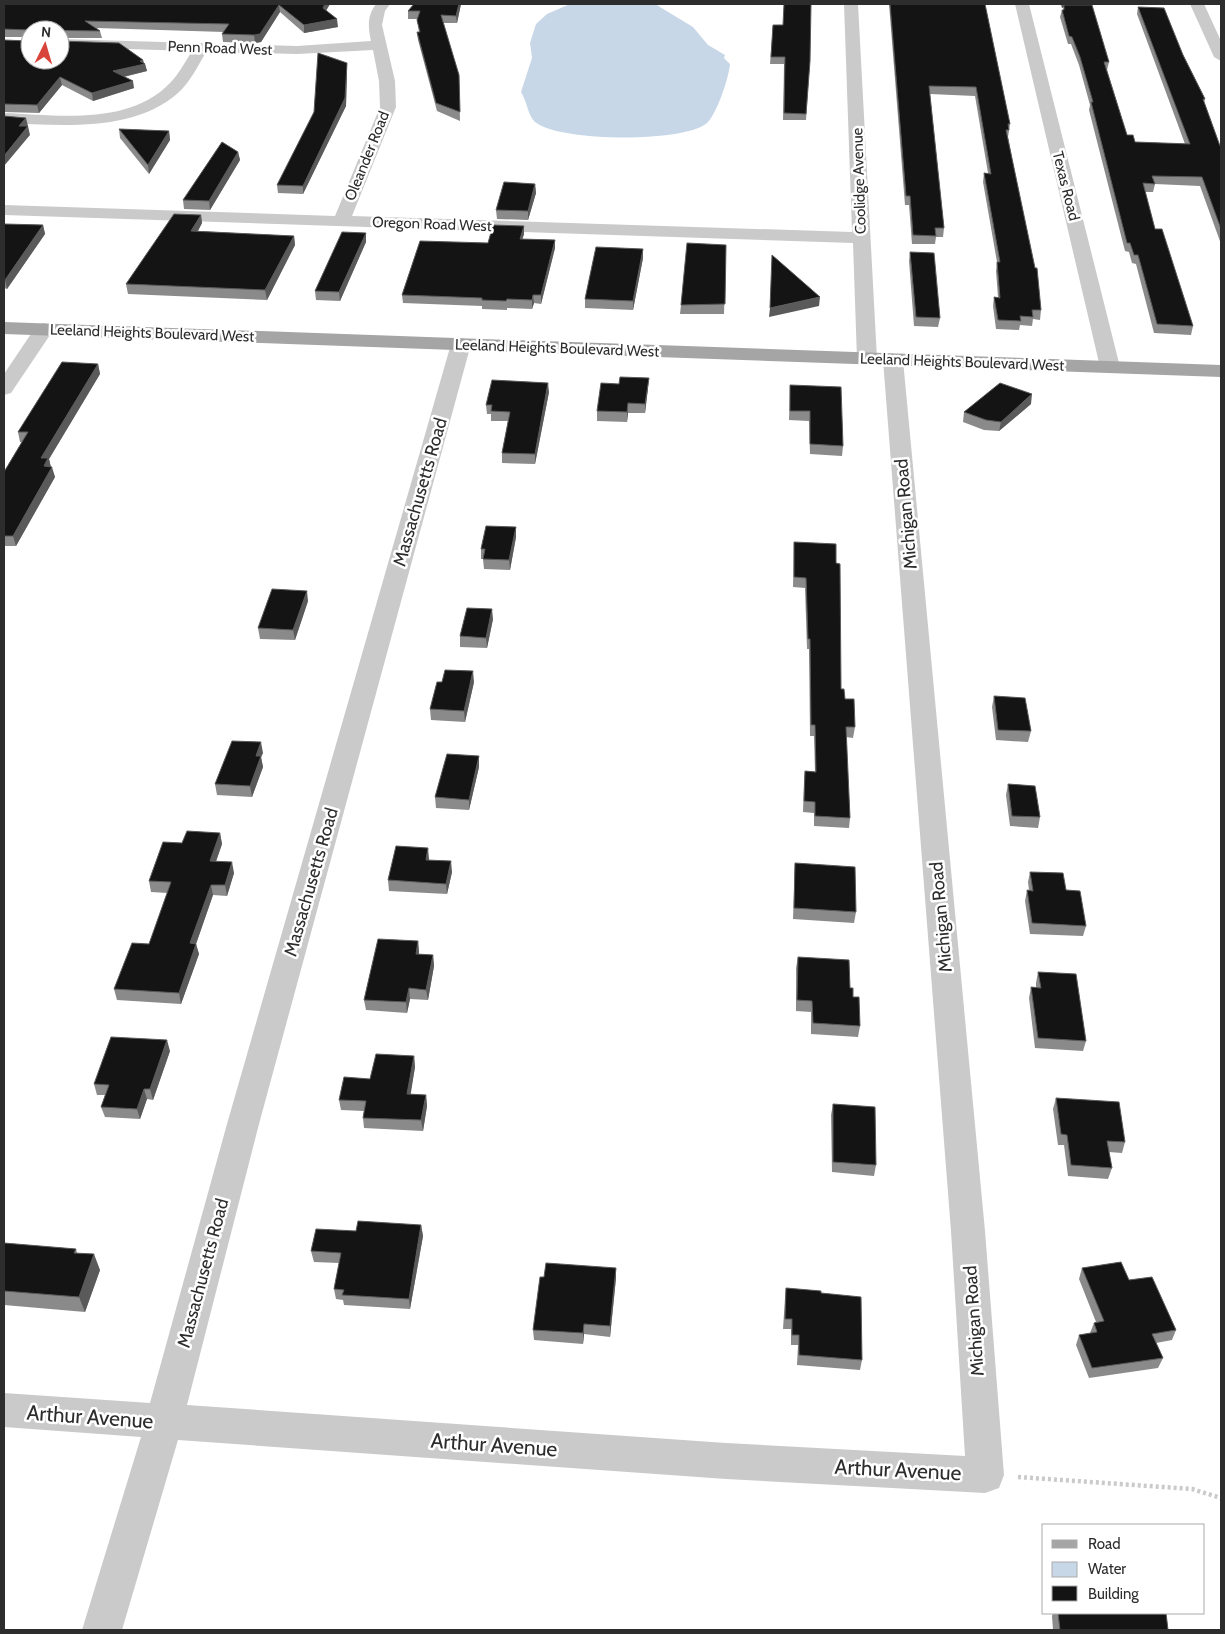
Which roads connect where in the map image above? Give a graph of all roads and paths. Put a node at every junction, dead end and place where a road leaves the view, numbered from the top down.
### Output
1 (383, 4) edge
2 (851, 4) edge
3 (1022, 4) edge
4 (1197, 4) edge
5 (70, 43) edge
6 (379, 45) junction
7 (202, 47) junction
8 (1221, 57) edge
9 (4, 118) edge
10 (4, 210) edge
11 (341, 221) junction
12 (861, 238) junction
13 (4, 328) edge
14 (44, 329) junction
15 (461, 344) junction
16 (880, 359) junction
17 (1110, 368) junction
18 (1221, 371) edge
19 (4, 389) edge
20 (4, 1410) edge
21 (164, 1422) junction
22 (984, 1475) junction
23 (1221, 1498) edge
24 (102, 1630) edge

1 - 6 street, Oleander Road
2 - 12 street, Coolidge Avenue
3 - 17 street, Texas Road
4 - 8 street
5 - 7 street, Penn Road West
6 - 7 street, Penn Road West
6 - 11 street, Oleander Road
7 - 9 street
10 - 11 street, Oregon Road West
11 - 12 street, Oregon Road West
12 - 16 street, Coolidge Avenue
13 - 14 main road, Leeland Heights Boulevard West
14 - 15 main road, Leeland Heights Boulevard West
14 - 19 street
15 - 16 main road, Leeland Heights Boulevard West
15 - 21 street, Massachusetts Road
16 - 17 main road, Leeland Heights Boulevard West
16 - 22 street, Michigan Road
17 - 18 main road, Leeland Heights Boulevard West
20 - 21 street, Arthur Avenue
21 - 22 street, Arthur Avenue
21 - 24 street, Massachusetts Road
22 - 23 path

